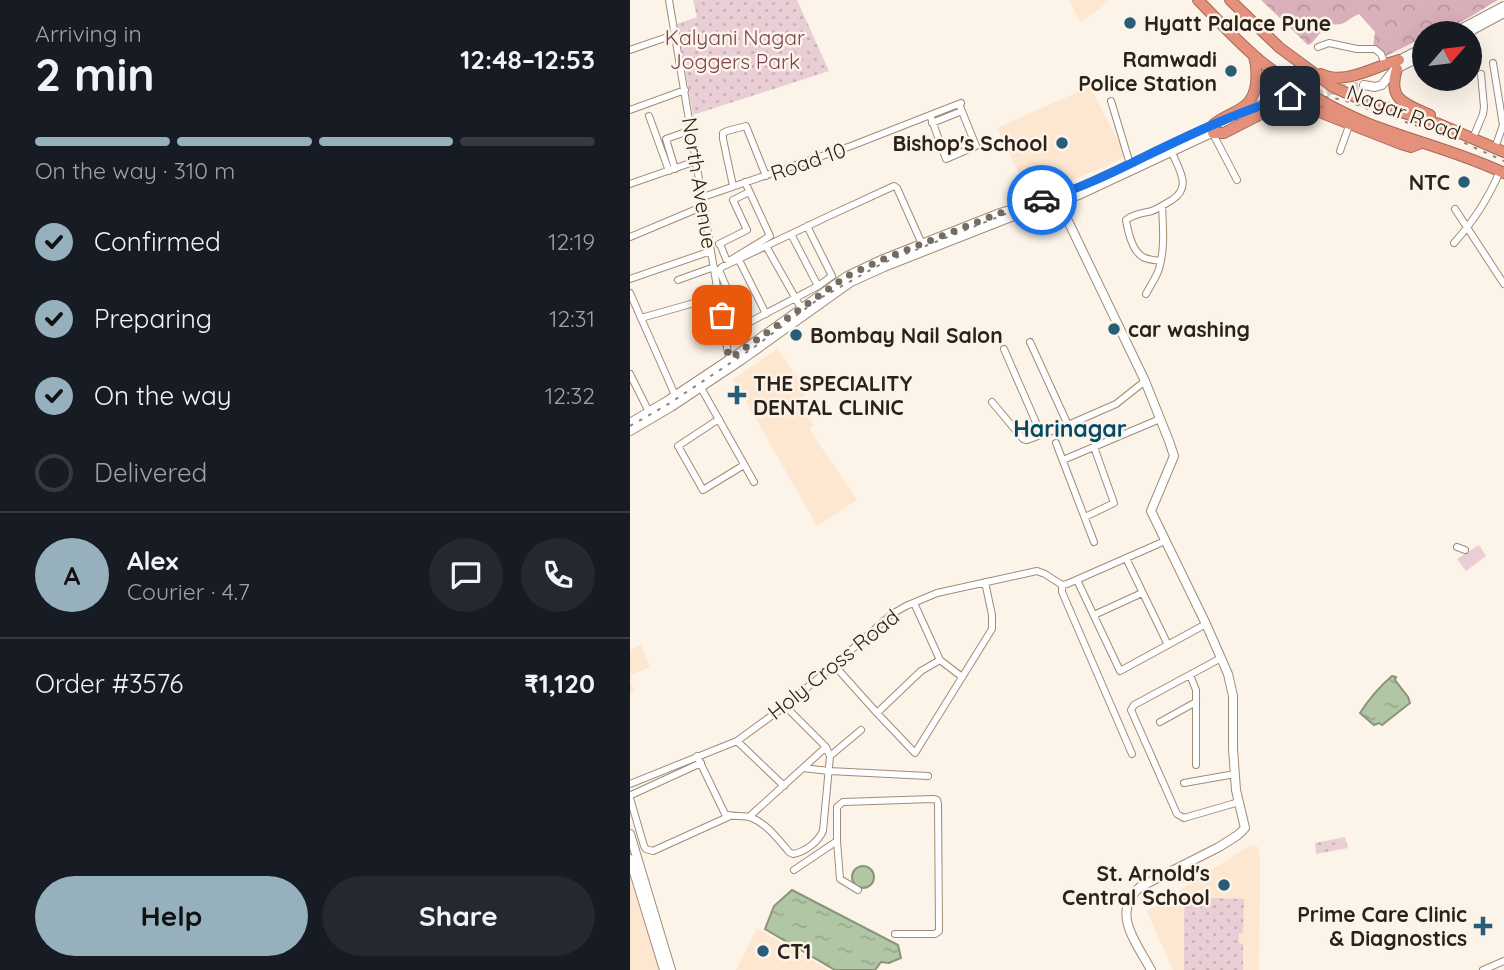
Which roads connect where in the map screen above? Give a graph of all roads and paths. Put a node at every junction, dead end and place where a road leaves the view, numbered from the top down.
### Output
1 (669, 0) edge
2 (1198, 0) edge
3 (1230, 0) edge
4 (1504, 6) edge
5 (1504, 13) edge
6 (1481, 21) edge
7 (1482, 23) edge
8 (676, 34) junction
9 (1318, 47) dead end
10 (630, 50) edge
11 (1252, 52) junction
12 (1412, 55) edge
13 (1412, 59) edge
14 (1493, 63) dead end
15 (1385, 64) junction
16 (1398, 64) junction
17 (1305, 67) junction
18 (1482, 85) edge
19 (685, 90) junction
20 (1291, 99) tunnel mouth
21 (1111, 101) dead end
22 (630, 110) edge
23 (649, 116) dead end
24 (931, 119) junction
25 (1351, 120) junction
26 (1445, 126) junction
27 (1212, 128) junction
28 (691, 130) junction
29 (1473, 138) junction
30 (1170, 149) junction
31 (1500, 150) edge
32 (1340, 152) dead end
33 (696, 161) junction
34 (1130, 164) junction
35 (672, 169) junction
36 (1502, 172) edge
37 (766, 176) junction
38 (1237, 180) dead end
39 (745, 182) junction
40 (630, 184) edge
41 (733, 186) junction
42 (749, 192) junction
43 (702, 197) junction
44 (1058, 199) junction
45 (704, 206) junction
46 (1162, 206) junction
47 (1455, 209) dead end
48 (807, 226) junction
49 (1468, 228) junction
50 (791, 234) junction
51 (630, 237) edge
52 (1454, 243) dead end
53 (720, 244) junction
54 (922, 244) junction
55 (766, 246) junction
56 (710, 248) junction
57 (739, 260) junction
58 (1161, 261) junction
59 (713, 267) junction
60 (630, 279) edge
61 (678, 280) dead end
62 (1504, 284) edge
63 (818, 286) junction
64 (630, 293) edge
65 (1146, 294) dead end
66 (719, 296) junction
67 (795, 299) junction
68 (803, 311) junction
69 (766, 314) junction
70 (641, 318) junction
71 (1030, 342) dead end
72 (1004, 349) dead end
73 (733, 361) junction
74 (630, 374) edge
75 (1145, 380) junction
76 (700, 386) junction
77 (675, 395) junction
78 (992, 402) dead end
79 (649, 412) junction
80 (719, 419) junction
81 (1160, 419) junction
82 (630, 423) edge
83 (1068, 425) junction
84 (630, 431) edge
85 (1041, 434) junction
86 (1056, 443) dead end
87 (1094, 447) junction
88 (1063, 460) junction
89 (744, 465) junction
90 (754, 482) dead end
91 (1085, 517) junction
92 (1165, 541) junction
93 (1094, 542) dead end
94 (1457, 547) dead end
95 (1465, 550) dead end
96 (1126, 558) junction
97 (1077, 580) junction
98 (985, 582) junction
99 (1062, 585) junction
100 (1142, 593) junction
101 (914, 603) junction
102 (1094, 615) junction
103 (1206, 624) junction
104 (1168, 645) junction
105 (1221, 658) junction
106 (940, 660) junction
107 (834, 665) junction
108 (1190, 675) junction
109 (962, 677) junction
110 (1196, 702) junction
111 (785, 706) junction
112 (877, 713) junction
113 (1160, 722) dead end
114 (861, 730) dead end
115 (737, 741) junction
116 (826, 747) junction
117 (1132, 754) dead end
118 (830, 756) junction
119 (699, 760) junction
120 (1196, 765) dead end
121 (803, 768) junction
122 (829, 771) junction
123 (1235, 774) junction
124 (928, 776) dead end
125 (1184, 783) dead end
126 (630, 784) edge
127 (784, 786) junction
128 (630, 798) edge
129 (1239, 802) junction
130 (750, 816) junction
131 (728, 817) junction
132 (630, 834) edge
133 (837, 841) junction
134 (630, 859) edge
135 (794, 870) dead end
136 (642, 886) junction
137 (858, 890) dead end
138 (654, 926) junction
139 (895, 934) dead end
140 (1504, 961) edge
141 (664, 970) edge
142 (671, 970) edge
143 (1151, 970) edge
144 (1483, 970) edge

1 - 8 street, North Avenue
2 - 11 highway, Nagar Road
3 - 17 highway, Nagar Road
4 - 6 main road
5 - 7 main road
8 - 10 street
8 - 19 street, North Avenue
9 - 15 street
11 - 25 highway, Nagar Road
11 - 27 highway
12 - 16 main road
13 - 16 main road
14 - 31 street
15 - 16 highway
15 - 17 highway
16 - 16 main road
16 - 26 highway
17 - 26 highway, Nagar Road
18 - 29 street
19 - 22 street
19 - 28 street, North Avenue
20 - 27 main road
21 - 34 street
23 - 35 street
24 - 24 street, Road 10
24 - 37 street, Road 10
25 - 27 highway
25 - 32 street
25 - 36 highway, Nagar Road
26 - 29 highway, Nagar Road
27 - 30 main road
27 - 38 street
28 - 33 street, North Avenue
28 - 35 street
29 - 31 highway, Nagar Road
30 - 34 main road
30 - 44 main road
30 - 46 street
33 - 35 street
33 - 43 street, North Avenue
34 - 44 main road
35 - 40 street
36 - 49 street
37 - 39 street, Road 10
37 - 41 street
39 - 41 street, Road 10
39 - 42 street
41 - 43 street, Road 10
42 - 53 street
42 - 53 street
43 - 45 street, North Avenue
44 - 54 main road
44 - 68 main road
44 - 75 main road
45 - 51 street
45 - 56 street, North Avenue
46 - 58 street
46 - 58 street
47 - 49 street
48 - 50 street
48 - 54 street
48 - 63 street
49 - 52 street
49 - 62 street
50 - 55 street
50 - 63 street
53 - 56 street
54 - 68 main road
55 - 57 street
55 - 67 street
56 - 59 street, North Avenue
56 - 60 street
57 - 69 street
57 - 69 street
58 - 65 street
59 - 61 street
59 - 66 street, North Avenue
63 - 67 street
64 - 70 street
66 - 70 street
66 - 73 street, North Avenue
67 - 68 street
67 - 69 street
68 - 73 main road
70 - 77 street
71 - 83 street
72 - 85 street
73 - 76 main road
73 - 77 main road
74 - 79 street
75 - 81 main road
75 - 83 street
76 - 80 street
76 - 84 main road
77 - 79 main road
78 - 85 street
79 - 82 main road
80 - 89 street
80 - 89 street
81 - 87 street
81 - 92 main road
83 - 85 street
86 - 88 street
87 - 88 street
87 - 91 street
88 - 91 street
89 - 90 street
91 - 93 street
92 - 96 street
92 - 103 main road
94 - 95 street
96 - 97 street
96 - 100 street
97 - 99 street
97 - 102 street
98 - 99 street, Holy Cross Road
98 - 101 street, Holy Cross Road
98 - 109 street
99 - 117 street
100 - 102 street
100 - 104 street
101 - 106 street
101 - 107 street, Holy Cross Road
102 - 104 street
103 - 104 street
103 - 105 main road
105 - 108 street
105 - 123 main road
106 - 109 street
106 - 112 street
107 - 111 street, Holy Cross Road
107 - 112 street
108 - 110 street
108 - 129 street
109 - 112 street
110 - 113 street
110 - 120 street
111 - 115 street, Holy Cross Road
111 - 116 street
114 - 118 street
115 - 119 street, Holy Cross Road
115 - 127 street
116 - 118 street
116 - 121 street
118 - 122 street
119 - 126 street, Holy Cross Road
119 - 128 street
119 - 131 street
121 - 122 street
121 - 127 street
122 - 124 street
122 - 130 street
123 - 125 street
123 - 129 main road
127 - 130 street
128 - 131 street
129 - 143 main road
130 - 131 street
132 - 136 main road
133 - 135 street
133 - 137 street
133 - 139 street
134 - 136 main road
136 - 138 main road
138 - 141 main road
138 - 142 main road
140 - 144 street

